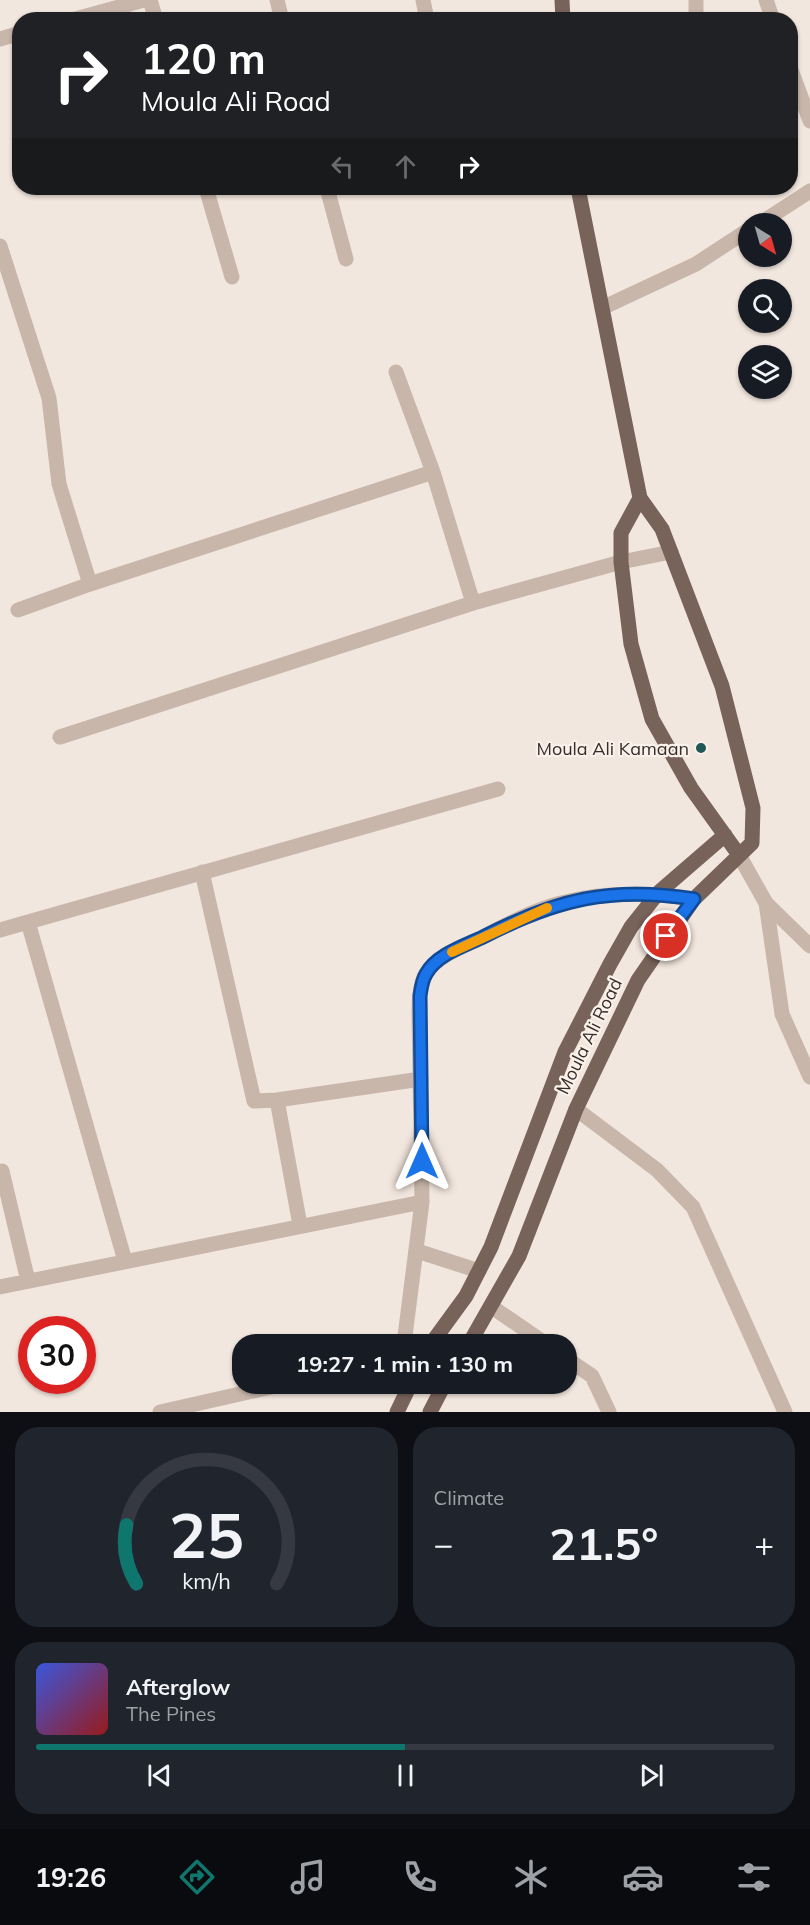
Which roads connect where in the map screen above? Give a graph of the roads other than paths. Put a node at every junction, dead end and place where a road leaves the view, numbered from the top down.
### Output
1 (144, 0) edge
2 (101, 12) edge
3 (798, 89) edge
4 (810, 121) edge
5 (810, 191) edge
6 (208, 195) edge
7 (329, 195) edge
8 (579, 195) edge
9 (776, 213) edge
10 (738, 237) edge
11 (1, 255) edge
12 (346, 259) dead end
13 (232, 277) dead end
14 (602, 308) junction
15 (396, 372) dead end
16 (433, 472) junction
17 (640, 498) junction
18 (671, 552) junction
19 (621, 562) junction
20 (90, 584) junction
21 (473, 603) junction
22 (18, 610) dead end
23 (60, 737) dead end
24 (498, 789) dead end
25 (725, 836) junction
26 (739, 855) junction
27 (202, 872) junction
28 (658, 894) junction
29 (694, 899) junction
30 (766, 903) junction
31 (28, 922) junction
32 (0, 930) edge
33 (810, 946) edge
34 (810, 1077) edge
35 (421, 1079) junction
36 (277, 1100) junction
37 (576, 1109) junction
38 (2, 1171) dead end
39 (422, 1202) junction
40 (300, 1225) junction
41 (417, 1251) junction
42 (125, 1261) junction
43 (479, 1271) junction
44 (28, 1281) junction
45 (0, 1287) edge
46 (492, 1307) junction
47 (405, 1334) edge
48 (438, 1334) edge
49 (475, 1334) edge
50 (531, 1334) edge
51 (577, 1366) edge
52 (240, 1394) edge
53 (406, 1394) edge
54 (439, 1394) edge
55 (160, 1412) edge
56 (397, 1412) edge
57 (430, 1412) edge
58 (609, 1412) edge
59 (785, 1412) edge

1 - 2 street
3 - 4 street
5 - 9 street
6 - 13 street
7 - 12 street
8 - 14 main road
10 - 14 street
11 - 20 street
14 - 17 main road
15 - 16 street
16 - 20 street
16 - 21 street
17 - 18 main road, Moula Ali Road
17 - 19 main road
18 - 19 street
18 - 26 main road, Moula Ali Road
19 - 21 street
19 - 25 main road
20 - 22 street
21 - 23 street
24 - 27 street
25 - 26 main road
25 - 28 main road, Moula Ali Road
26 - 29 main road, Moula Ali Road
26 - 30 street
27 - 31 street
27 - 36 street
28 - 29 street
28 - 35 street
28 - 43 main road, Moula Ali Road
29 - 37 main road, Moula Ali Road
30 - 33 street
30 - 34 street
31 - 32 street
31 - 42 street
35 - 36 street
35 - 39 street
36 - 40 street
37 - 46 main road, Moula Ali Road
37 - 59 street
38 - 44 street
39 - 40 street
39 - 41 street
40 - 42 street
41 - 43 street
41 - 47 street
42 - 44 street
43 - 48 main road, Moula Ali Road
44 - 45 street
46 - 49 main road, Moula Ali Road
46 - 50 street
51 - 58 street
52 - 55 street
53 - 56 main road
54 - 57 main road

